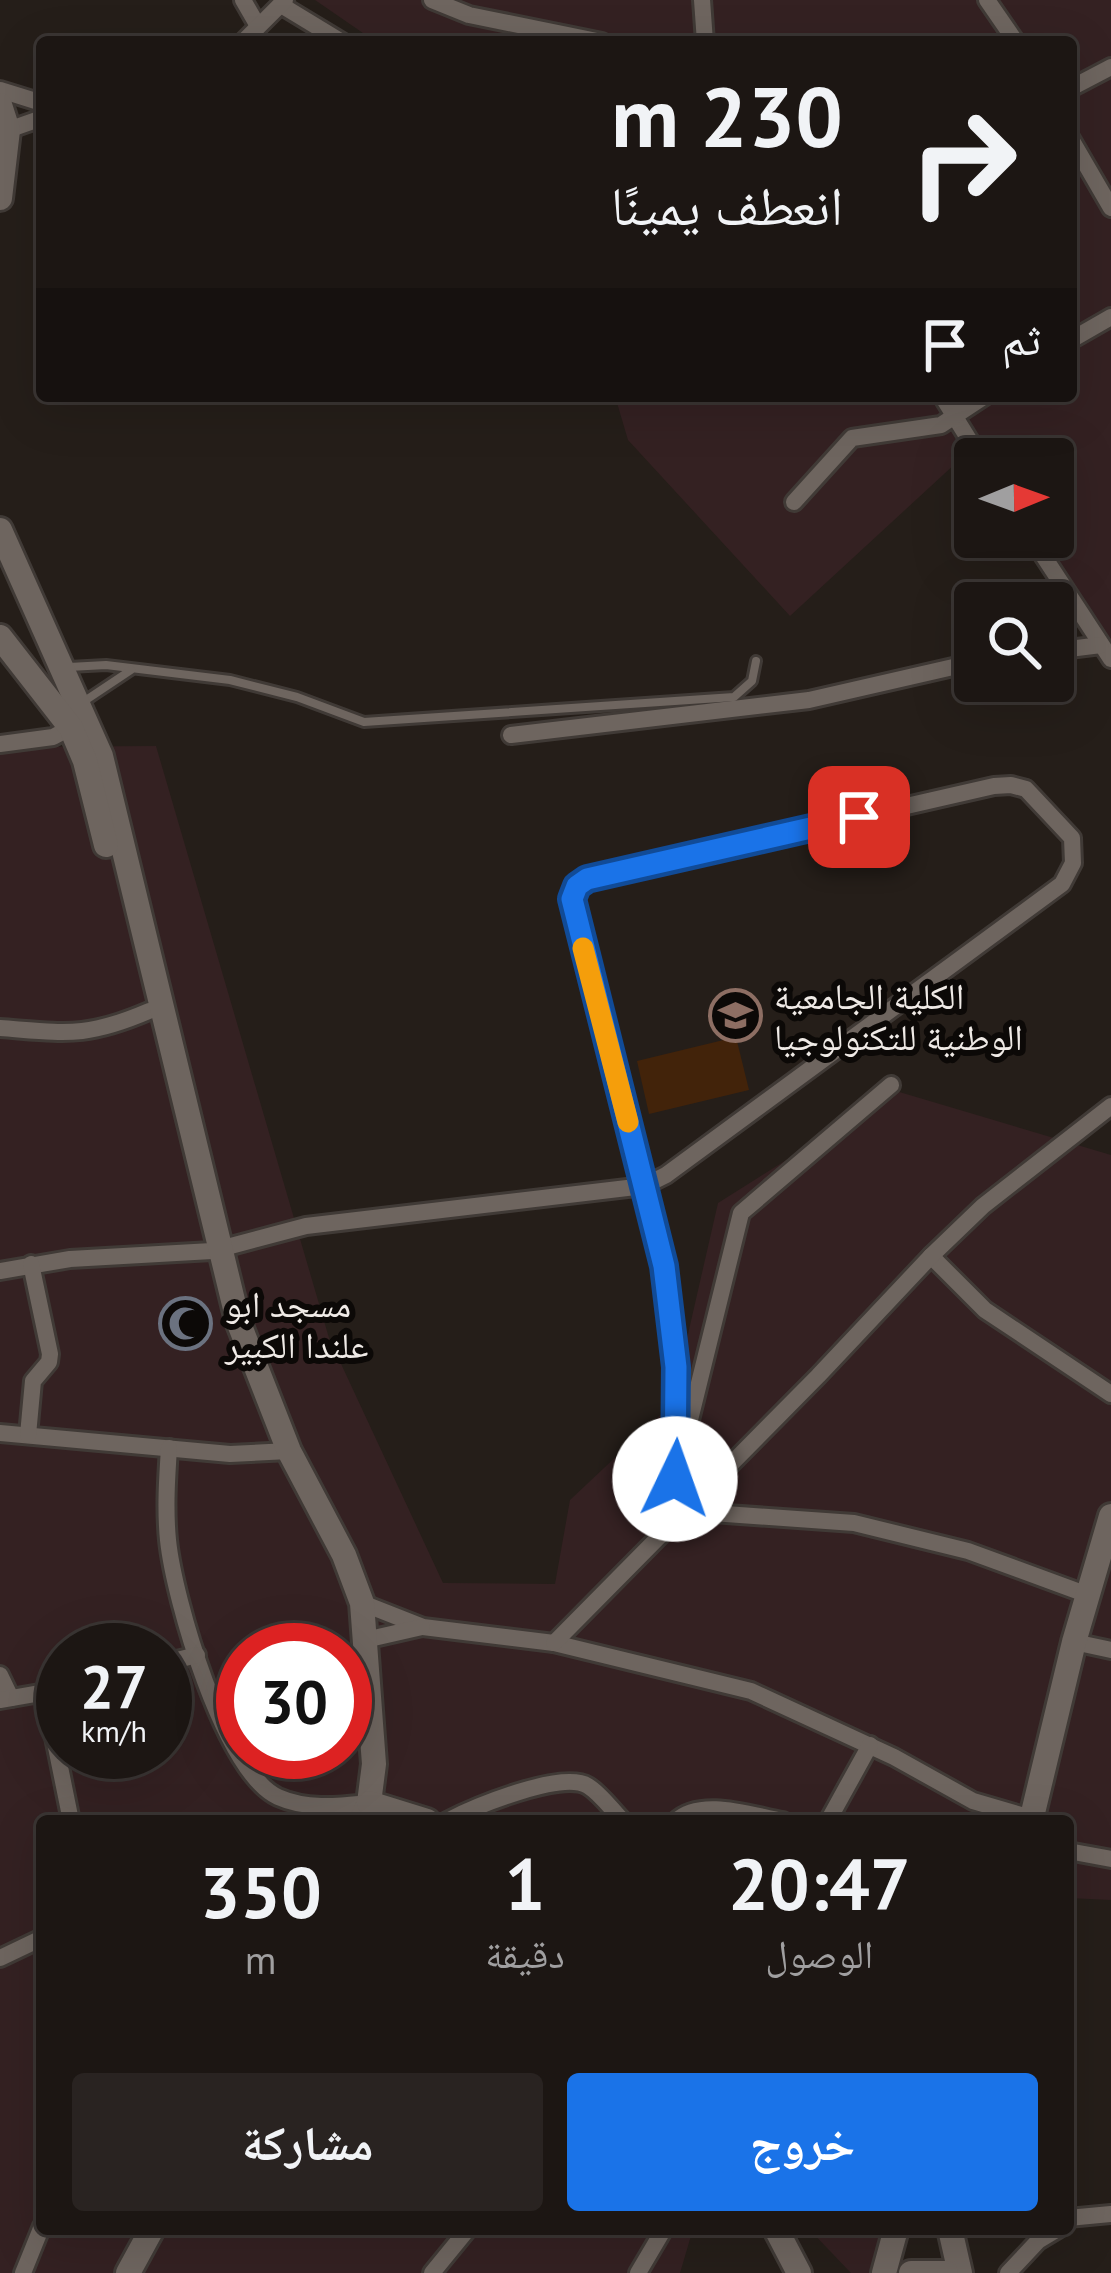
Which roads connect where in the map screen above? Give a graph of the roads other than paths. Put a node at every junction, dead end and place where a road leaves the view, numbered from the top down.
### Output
1 (243, 0) edge
2 (432, 0) edge
3 (702, 0) edge
4 (987, 0) edge
5 (283, 2) edge
6 (258, 26) junction
7 (249, 36) edge
8 (333, 36) edge
9 (571, 36) edge
10 (705, 36) edge
11 (1012, 36) edge
12 (1111, 67) edge
13 (1077, 85) edge
14 (0, 89) edge
15 (36, 101) edge
16 (4, 118) edge
17 (36, 118) edge
18 (1077, 149) edge
19 (0, 198) edge
20 (1111, 208) edge
21 (1111, 317) edge
22 (1077, 337) edge
23 (945, 402) edge
24 (976, 402) edge
25 (953, 417) junction
26 (967, 438) edge
27 (794, 502) dead end
28 (0, 530) edge
29 (1045, 558) edge
30 (0, 638) edge
31 (1074, 651) edge
32 (1106, 652) edge
33 (756, 661) dead end
34 (62, 667) junction
35 (954, 667) edge
36 (132, 669) junction
37 (74, 716) junction
38 (512, 735) dead end
39 (0, 744) edge
40 (149, 1011) junction
41 (0, 1028) edge
42 (891, 1085) dead end
43 (1111, 1106) edge
44 (644, 1186) junction
45 (218, 1250) junction
46 (931, 1256) junction
47 (32, 1264) junction
48 (0, 1271) edge
49 (1111, 1394) edge
50 (14, 1434) edge
51 (0, 1447) edge
52 (169, 1448) junction
53 (289, 1451) junction
54 (675, 1479) junction
55 (685, 1511) junction
56 (1111, 1516) edge
57 (662, 1534) junction
58 (1088, 1595) junction
59 (362, 1603) junction
60 (364, 1623) edge
61 (423, 1627) junction
62 (372, 1638) edge
63 (1074, 1642) junction
64 (554, 1643) junction
65 (1111, 1650) edge
66 (196, 1654) junction
67 (192, 1655) edge
68 (0, 1675) edge
69 (36, 1694) edge
70 (6, 1699) edge
71 (372, 1736) edge
72 (870, 1745) junction
73 (372, 1775) edge
74 (65, 1779) edge
75 (371, 1779) edge
76 (365, 1812) edge
77 (69, 1815) edge
78 (463, 1815) edge
79 (617, 1815) edge
80 (682, 1815) edge
81 (742, 1815) edge
82 (831, 1815) edge
83 (1015, 1815) edge
84 (1032, 1815) edge
85 (1074, 1852) edge
86 (1111, 1859) edge
87 (36, 1941) edge
88 (0, 1958) edge
89 (1111, 2214) edge
90 (1074, 2219) edge
91 (38, 2235) edge
92 (149, 2235) edge
93 (463, 2235) edge
94 (661, 2235) edge
95 (779, 2235) edge
96 (894, 2235) edge
97 (952, 2235) edge
98 (1048, 2235) edge
99 (645, 2268) edge
100 (23, 2273) edge
101 (128, 2273) edge
102 (432, 2273) edge
103 (799, 2273) edge
104 (884, 2273) edge
105 (911, 2273) edge
106 (946, 2273) edge
107 (961, 2273) edge
108 (1008, 2273) edge

1 - 6 street
2 - 9 street
3 - 10 street
4 - 11 street
5 - 6 street
5 - 8 street
6 - 7 street
12 - 13 street
14 - 15 street
16 - 17 street
16 - 19 street
18 - 20 street
21 - 22 street
23 - 25 street
24 - 25 street
25 - 26 street
25 - 27 street
28 - 34 street
29 - 32 street
30 - 37 street
31 - 32 street
33 - 36 lane
34 - 36 lane
34 - 37 street
35 - 38 street
36 - 37 lane
37 - 39 street
37 - 40 street
37 - 45 street
40 - 41 street
40 - 45 street
42 - 54 street
43 - 46 street
44 - 44 street
44 - 45 street
44 - 54 street
45 - 47 street
45 - 53 street
46 - 49 street
46 - 55 street
47 - 48 street
47 - 50 street
50 - 51 street
50 - 52 street
52 - 53 street
52 - 66 street
53 - 59 street
54 - 57 street
55 - 57 street
55 - 58 street
56 - 58 street
57 - 64 street
58 - 63 street
59 - 60 street
59 - 61 street
61 - 62 street
61 - 64 street
63 - 65 street
63 - 84 street
64 - 72 street
66 - 67 street
66 - 76 street
68 - 70 street
69 - 70 street
71 - 73 street
72 - 82 street
72 - 83 street
74 - 77 street
75 - 76 street
78 - 79 street
80 - 81 street
85 - 86 street
87 - 88 street
89 - 90 street
91 - 100 street
92 - 101 street
93 - 102 street
94 - 99 street
95 - 103 street
96 - 104 street
97 - 107 street
98 - 108 street
105 - 106 street

